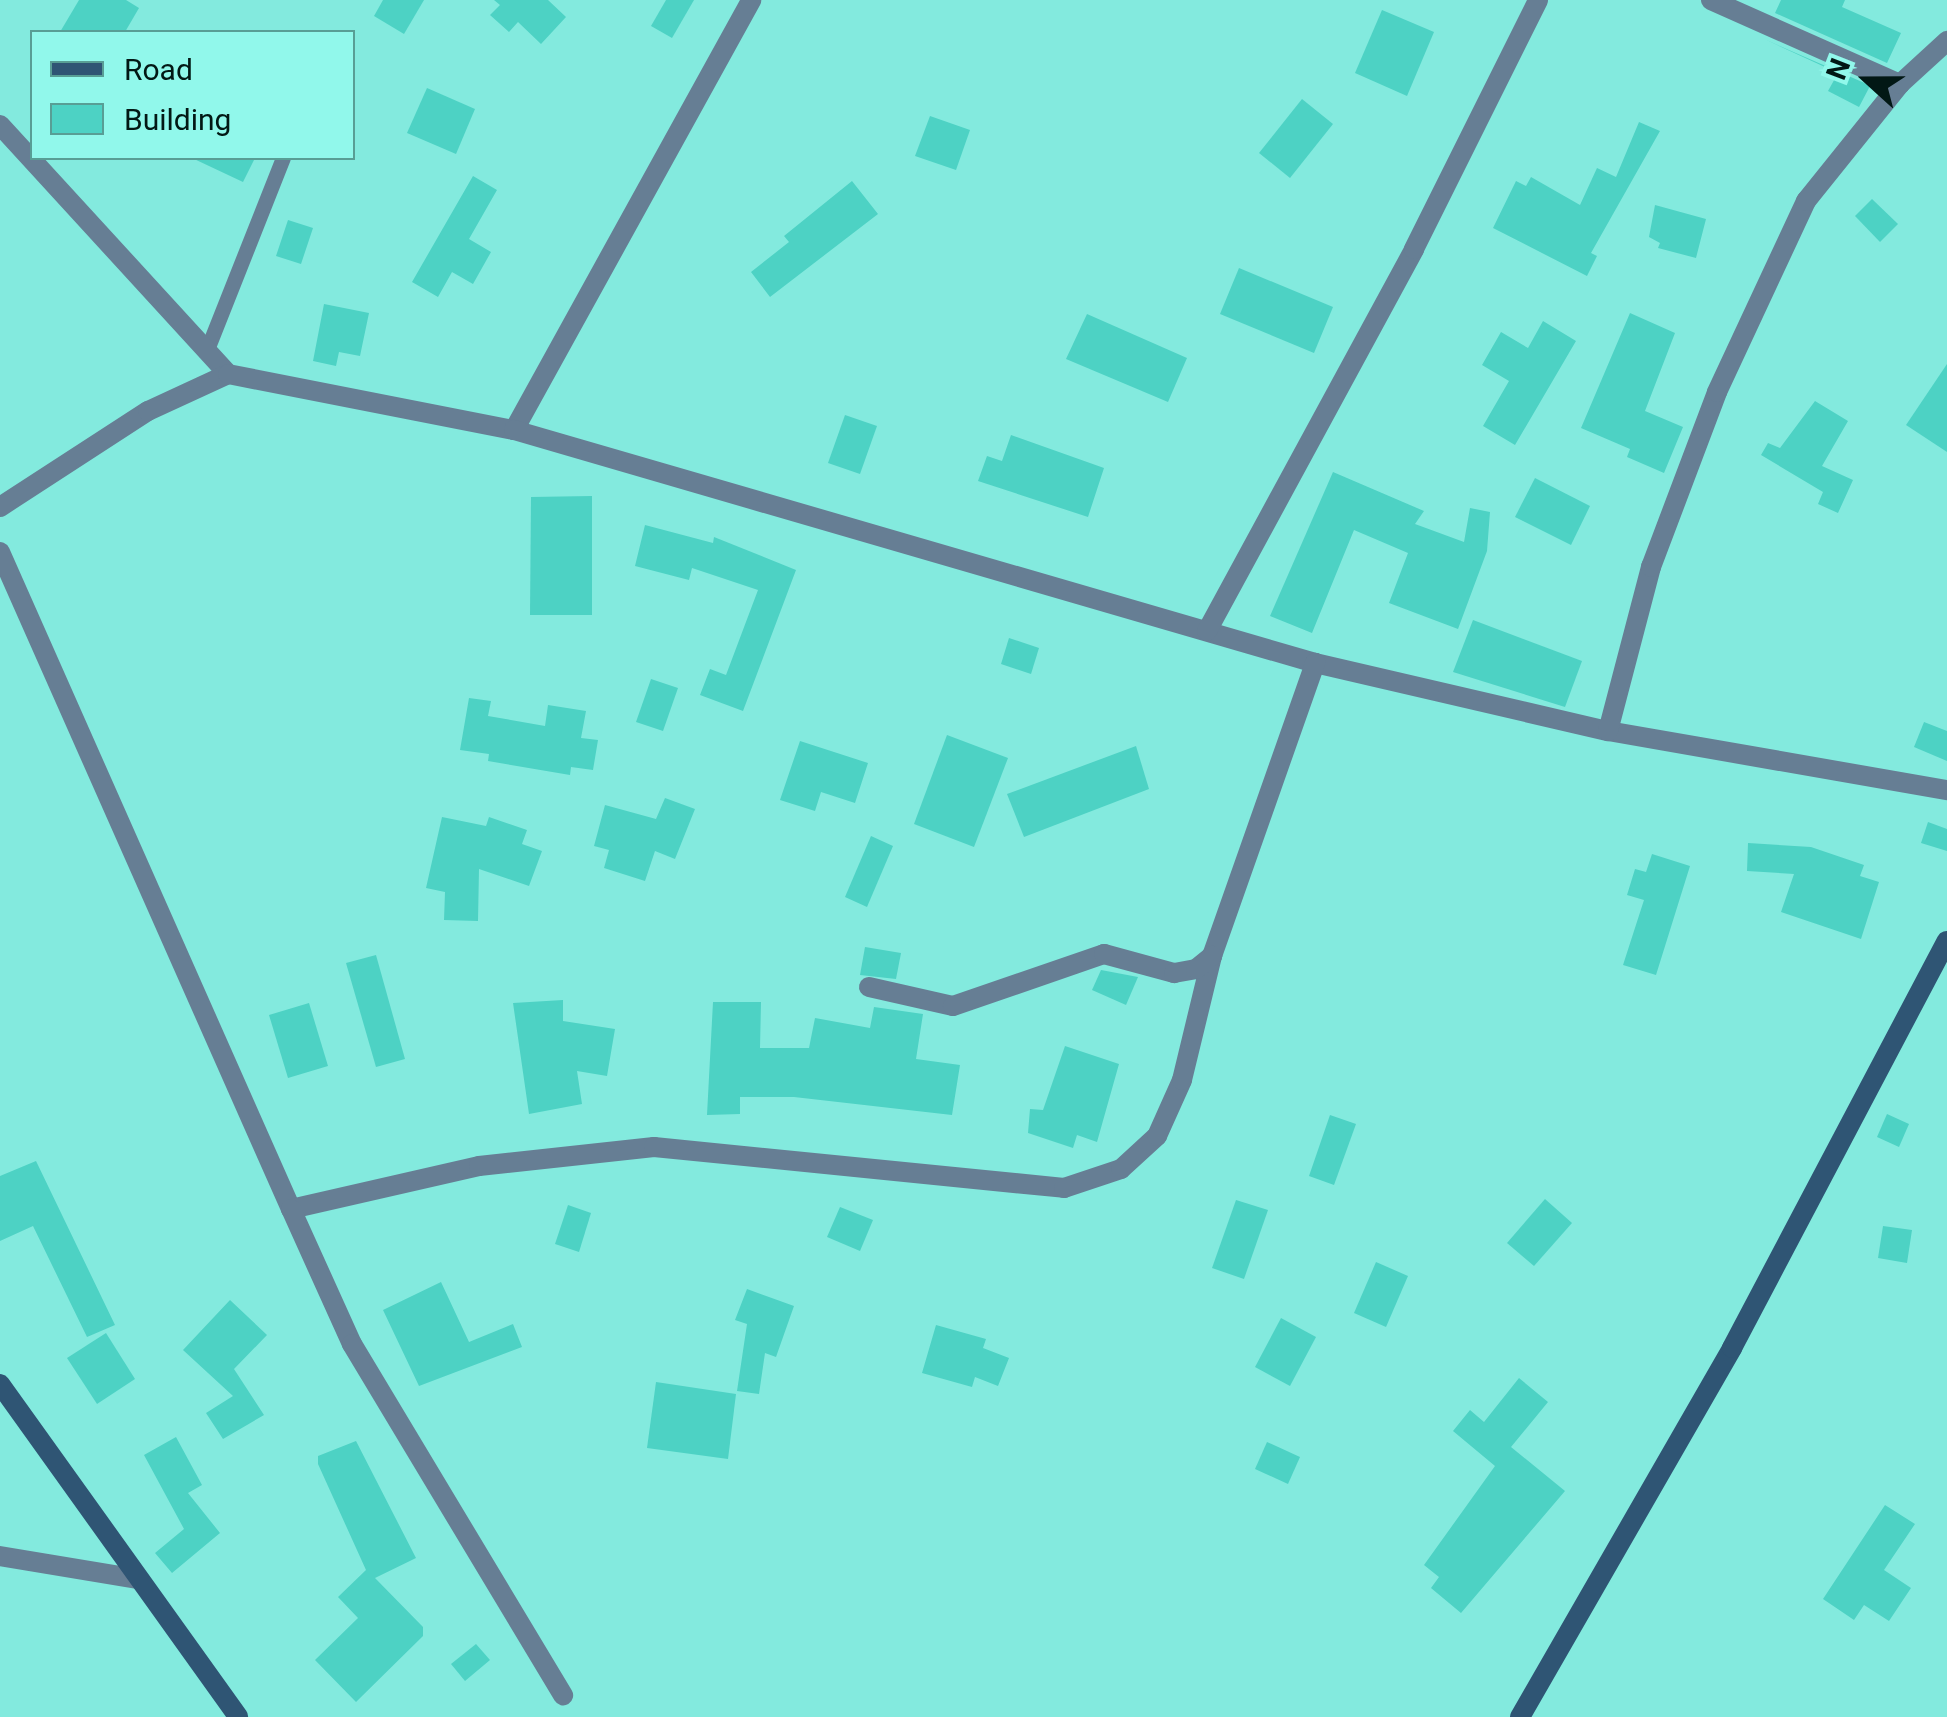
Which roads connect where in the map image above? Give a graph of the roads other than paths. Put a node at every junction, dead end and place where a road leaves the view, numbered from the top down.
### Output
1 (750, 0) edge
2 (1538, 0) edge
3 (1712, 0) edge
4 (1947, 41) edge
5 (1900, 84) junction
6 (0, 125) edge
7 (30, 157) edge
8 (33, 160) edge
9 (282, 160) edge
10 (208, 347) junction
11 (228, 374) junction
12 (514, 430) junction
13 (0, 508) edge
14 (0, 552) edge
15 (1207, 631) junction
16 (1314, 663) junction
17 (1608, 730) junction
18 (1947, 790) edge
19 (1947, 940) edge
20 (1212, 956) junction
21 (869, 987) dead end
22 (291, 1210) junction
23 (0, 1384) edge
24 (0, 1556) edge
25 (137, 1579) junction
26 (563, 1696) dead end
27 (238, 1717) edge
28 (1520, 1717) edge

1 - 12 street
2 - 15 street
3 - 5 street
4 - 5 street
5 - 17 street
6 - 7 street
8 - 10 street
9 - 10 lane
10 - 11 street
11 - 12 street
11 - 13 street
12 - 15 street
14 - 22 street
15 - 16 street
16 - 17 street
16 - 20 street
17 - 18 street
19 - 28 street
20 - 21 street
20 - 22 street
22 - 26 street
23 - 25 street
24 - 25 street
25 - 27 street

